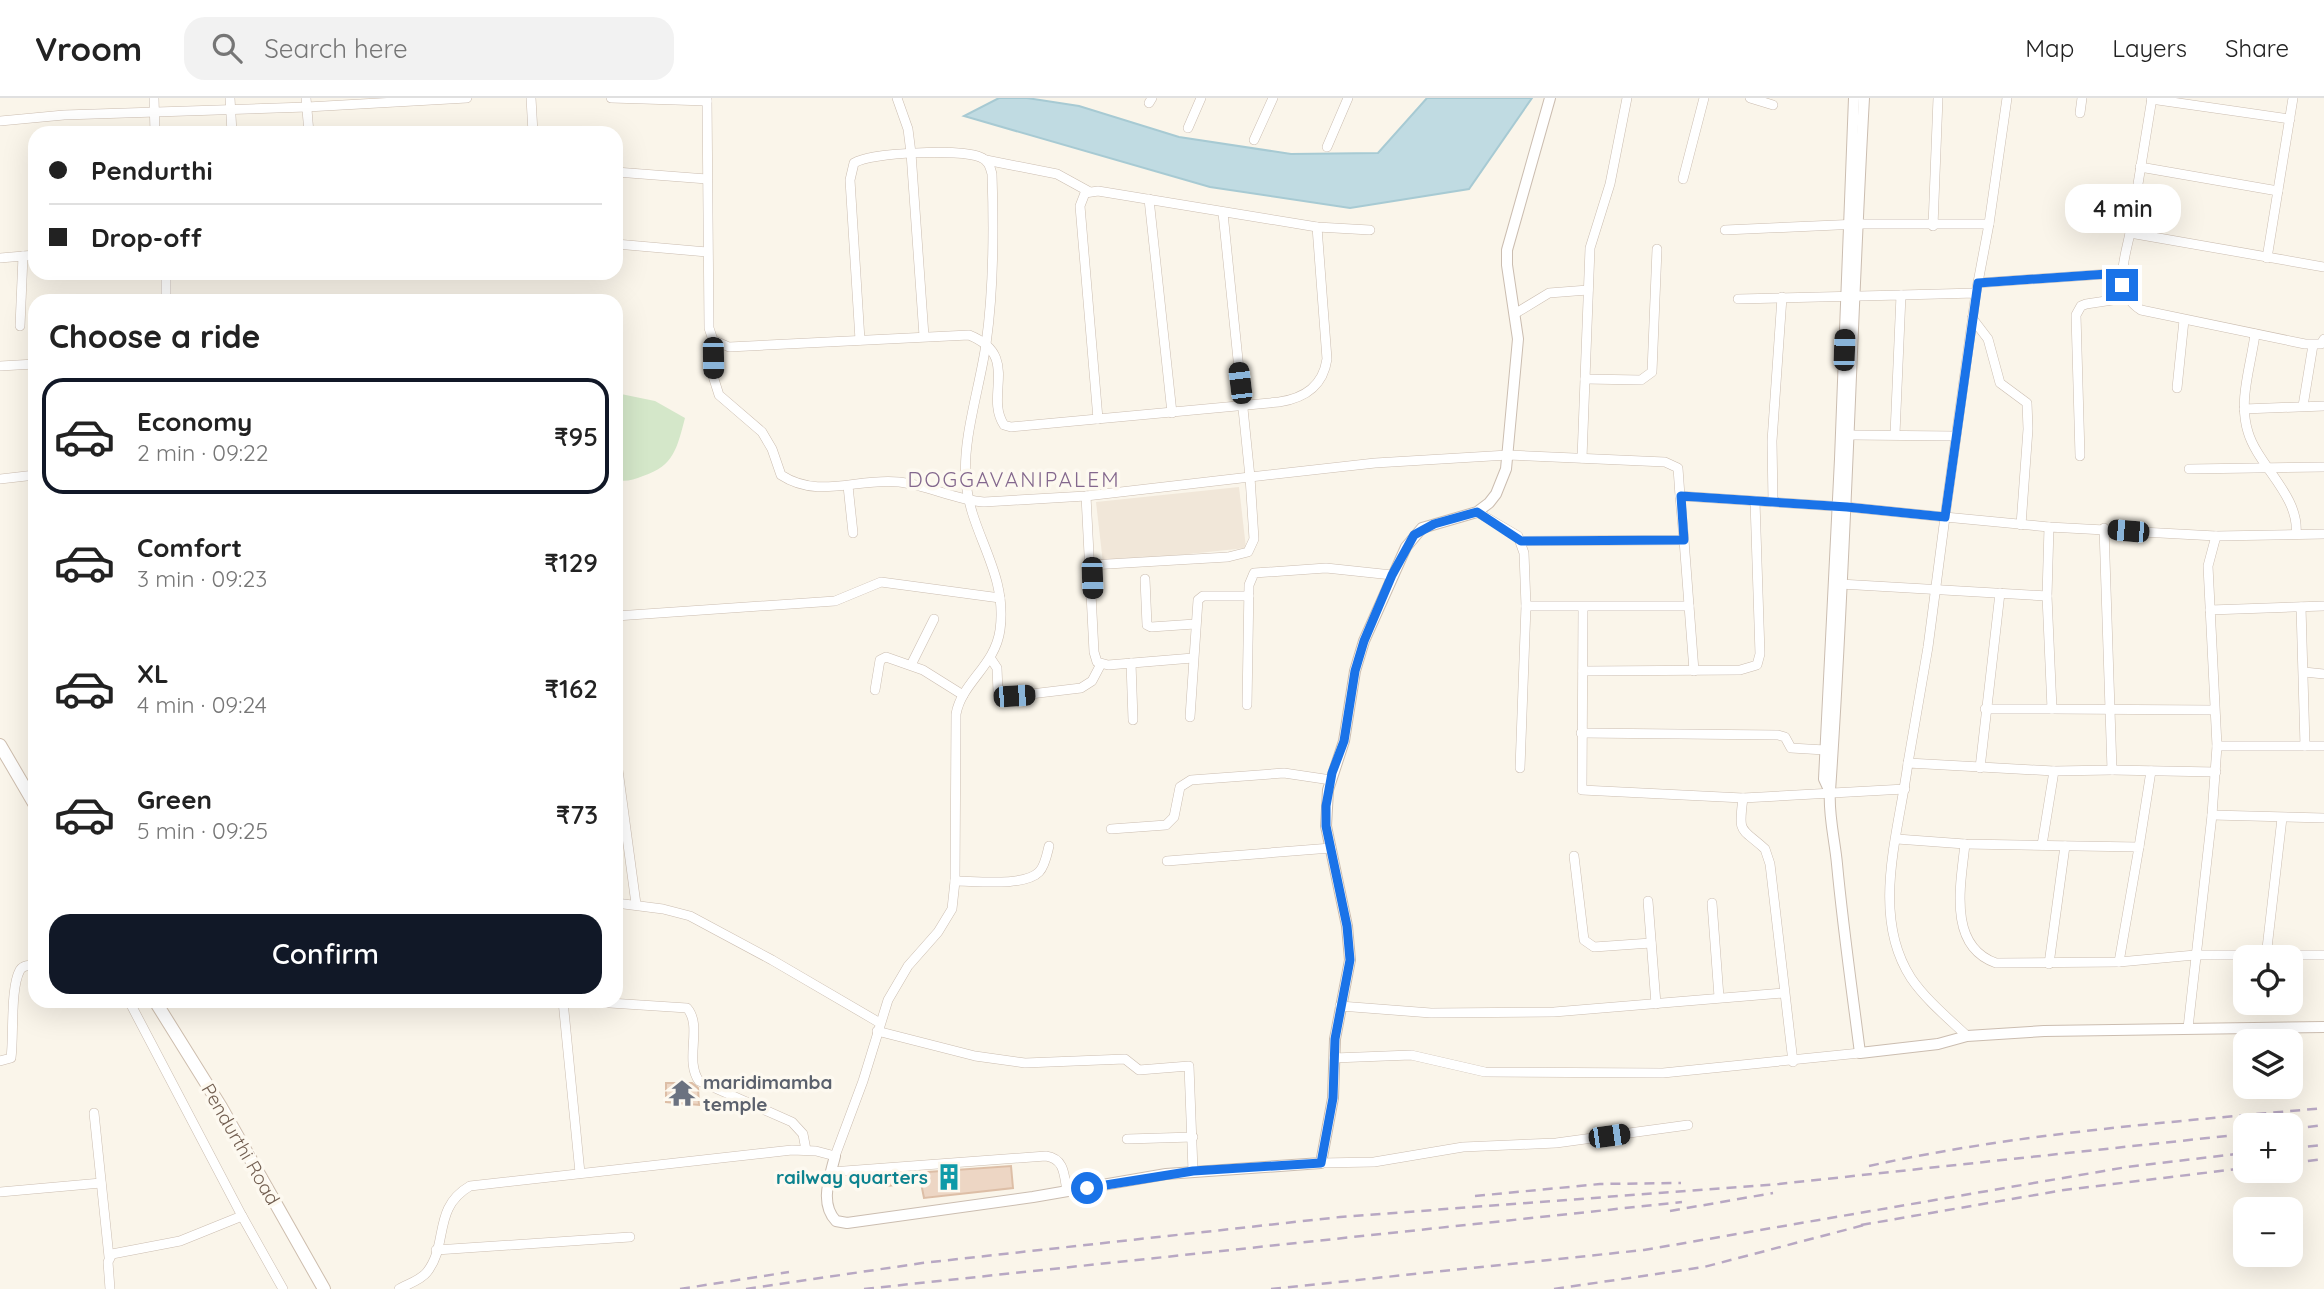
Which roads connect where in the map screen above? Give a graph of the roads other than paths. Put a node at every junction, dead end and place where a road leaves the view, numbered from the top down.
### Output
1 (154, 98) edge
2 (230, 98) edge
3 (467, 98) edge
4 (531, 98) edge
5 (611, 98) edge
6 (897, 98) edge
7 (1201, 98) edge
8 (1273, 98) edge
9 (1348, 98) edge
10 (1550, 98) edge
11 (1627, 98) edge
12 (1704, 98) edge
13 (1750, 98) edge
14 (1854, 98) edge
15 (1864, 98) edge
16 (1938, 98) edge
17 (2007, 98) edge
18 (2082, 98) edge
19 (2293, 98) edge
20 (426, 99) edge
21 (643, 99) edge
22 (2151, 99) edge
23 (707, 100) edge
24 (307, 103) edge
25 (1773, 104) dead end
26 (230, 110) junction
27 (155, 112) junction
28 (2080, 113) dead end
29 (2290, 119) junction
30 (0, 121) edge
31 (155, 126) edge
32 (231, 126) edge
33 (309, 126) edge
34 (533, 126) edge
35 (1188, 128) dead end
36 (1254, 140) dead end
37 (1327, 147) dead end
38 (911, 153) junction
39 (986, 160) junction
40 (2140, 167) junction
41 (623, 173) edge
42 (707, 179) junction
43 (1684, 179) dead end
44 (1088, 191) junction
45 (2278, 191) junction
46 (1149, 199) junction
47 (1223, 213) junction
48 (1854, 224) junction
49 (1989, 224) junction
50 (1933, 226) junction
51 (1317, 227) junction
52 (1370, 230) dead end
53 (1725, 230) dead end
54 (2130, 233) junction
55 (623, 245) edge
56 (1657, 249) dead end
57 (707, 252) junction
58 (23, 256) junction
59 (28, 256) edge
60 (0, 258) edge
61 (2267, 258) junction
62 (2324, 267) edge
63 (2122, 273) junction
64 (1978, 283) junction
65 (1588, 290) junction
66 (1976, 293) junction
67 (1851, 295) junction
68 (1901, 295) junction
69 (1782, 297) junction
70 (2126, 298) junction
71 (1738, 299) dead end
72 (1516, 313) junction
73 (1972, 318) junction
74 (2185, 320) junction
75 (20, 326) dead end
76 (2255, 334) junction
77 (924, 336) junction
78 (2324, 339) edge
79 (713, 340) junction
80 (860, 340) junction
81 (986, 345) junction
82 (2313, 345) junction
83 (28, 365) edge
84 (0, 366) edge
85 (1585, 379) junction
86 (2177, 388) dead end
87 (1242, 406) junction
88 (2303, 406) junction
89 (2324, 406) edge
90 (2244, 409) junction
91 (1172, 413) junction
92 (1098, 419) junction
93 (1895, 434) junction
94 (1850, 435) junction
95 (1956, 436) junction
96 (1508, 455) junction
97 (2080, 456) dead end
98 (1582, 458) junction
99 (2324, 467) edge
100 (2267, 468) junction
101 (2189, 469) dead end
102 (28, 476) edge
103 (1250, 477) junction
104 (0, 479) edge
105 (848, 486) junction
106 (1086, 496) junction
107 (1681, 496) junction
108 (969, 501) junction
109 (1755, 501) junction
110 (1773, 502) junction
111 (1842, 507) junction
112 (1477, 512) junction
113 (1945, 517) junction
114 (2021, 525) junction
115 (2049, 527) junction
116 (2104, 528) junction
117 (853, 533) dead end
118 (2296, 534) junction
119 (2324, 534) edge
120 (2216, 536) junction
121 (1684, 540) junction
122 (1521, 541) junction
123 (1091, 565) junction
124 (1392, 575) junction
125 (1145, 579) dead end
126 (1840, 584) junction
127 (1937, 589) junction
128 (2000, 593) junction
129 (1249, 596) junction
130 (2047, 596) junction
131 (1000, 598) junction
132 (1526, 606) junction
133 (1689, 606) junction
134 (2324, 606) edge
135 (1583, 607) junction
136 (2301, 607) junction
137 (2210, 610) junction
138 (623, 616) edge
139 (934, 619) dead end
140 (1195, 624) junction
141 (1193, 658) junction
142 (991, 659) junction
143 (1131, 663) junction
144 (1101, 664) junction
145 (911, 665) junction
146 (1583, 671) junction
147 (1694, 671) junction
148 (2304, 672) junction
149 (2324, 674) edge
150 (875, 690) dead end
151 (963, 695) junction
152 (1247, 705) dead end
153 (1985, 709) junction
154 (2052, 709) junction
155 (2111, 710) junction
156 (2214, 710) junction
157 (1191, 717) dead end
158 (1133, 720) dead end
159 (1581, 733) junction
160 (0, 744) edge
161 (2217, 746) junction
162 (2305, 746) junction
163 (2324, 746) edge
164 (1825, 750) junction
165 (1908, 762) junction
166 (1520, 768) dead end
167 (1980, 768) junction
168 (2112, 769) junction
169 (2054, 771) junction
170 (2151, 771) junction
171 (2216, 772) junction
172 (1331, 780) junction
173 (1905, 789) junction
174 (1830, 792) junction
175 (28, 794) edge
176 (1743, 798) junction
177 (623, 807) edge
178 (2212, 815) junction
179 (2281, 818) junction
180 (2324, 818) edge
181 (1111, 829) dead end
182 (1897, 839) junction
183 (1965, 844) junction
184 (2042, 845) junction
185 (1049, 846) dead end
186 (2066, 846) junction
187 (2139, 847) junction
188 (1331, 848) junction
189 (1574, 856) dead end
190 (1167, 861) dead end
191 (955, 881) junction
192 (1648, 901) dead end
193 (623, 903) edge
194 (1712, 903) dead end
195 (636, 904) junction
196 (1651, 943) junction
197 (2267, 945) edge
198 (2195, 955) junction
199 (2324, 955) edge
200 (2233, 956) edge
201 (2303, 956) edge
202 (2119, 962) junction
203 (2049, 964) junction
204 (28, 966) edge
205 (1784, 993) junction
206 (1719, 997) junction
207 (623, 1004) edge
208 (1656, 1004) junction
209 (1340, 1006) junction
210 (133, 1008) edge
211 (159, 1008) edge
212 (564, 1008) edge
213 (878, 1027) junction
214 (2324, 1027) edge
215 (2188, 1028) junction
216 (1967, 1036) junction
217 (1860, 1054) junction
218 (1334, 1058) junction
219 (0, 1061) edge
220 (1793, 1062) junction
221 (94, 1113) dead end
222 (1688, 1125) dead end
223 (1193, 1137) junction
224 (1126, 1139) dead end
225 (806, 1150) junction
226 (835, 1156) junction
227 (1321, 1163) junction
228 (1193, 1171) junction
229 (831, 1172) junction
230 (580, 1173) junction
231 (101, 1183) junction
232 (1067, 1191) junction
233 (0, 1192) edge
234 (242, 1216) junction
235 (630, 1237) dead end
236 (436, 1250) junction
237 (109, 1257) junction
238 (110, 1289) edge
239 (283, 1289) edge
240 (324, 1289) edge
241 (399, 1289) edge

1 - 27 street
2 - 26 street
3 - 20 street
4 - 34 street
5 - 21 street
6 - 38 street
7 - 35 street
8 - 36 street
9 - 37 street
10 - 72 street
11 - 65 street
12 - 43 street
13 - 25 street
14 - 48 street
15 - 48 street
16 - 50 street
17 - 49 street
18 - 28 street
19 - 29 street
20 - 24 street
21 - 23 street
22 - 29 street
22 - 40 street
23 - 42 street
24 - 26 street
24 - 33 street
26 - 27 street
26 - 32 street
27 - 30 street
27 - 31 street
29 - 45 street
38 - 39 street
38 - 77 street
38 - 80 street
39 - 44 street
39 - 81 street
40 - 45 street
40 - 54 street
41 - 42 street
42 - 57 street
44 - 46 street
44 - 92 street
45 - 61 street
46 - 47 street
46 - 91 street
47 - 51 street
47 - 87 street
48 - 50 street
48 - 53 street
48 - 67 street
49 - 50 street
49 - 64 street
51 - 52 street
51 - 87 street
54 - 61 street
54 - 63 street
55 - 57 street
56 - 85 street
57 - 79 street
58 - 59 street
58 - 60 street
58 - 75 street
61 - 62 street
63 - 64 street
63 - 70 street
64 - 66 street
65 - 72 street
65 - 85 street
66 - 68 street
66 - 73 street
67 - 68 street
67 - 69 street
67 - 94 street
67 - 111 street
68 - 93 street
69 - 71 street
69 - 110 street
70 - 74 street
70 - 97 street
72 - 96 street
73 - 95 street
73 - 114 street
74 - 76 street
74 - 86 street
76 - 82 street
76 - 90 street
77 - 80 street
77 - 81 street
78 - 82 street
79 - 80 street
79 - 105 street
81 - 92 street
81 - 108 street
82 - 88 street
83 - 84 street
85 - 98 street
87 - 91 street
87 - 103 street
88 - 89 street
88 - 90 street
90 - 100 street
91 - 92 street
93 - 94 street
93 - 95 street
94 - 111 street
95 - 113 street
96 - 98 street
96 - 103 street
96 - 112 street
98 - 107 street
99 - 100 street
100 - 101 street
100 - 118 street
102 - 104 street
103 - 106 street
103 - 123 street
105 - 108 street
105 - 117 street
106 - 108 street
106 - 123 street
107 - 109 street
107 - 121 street
108 - 131 street
109 - 110 street
109 - 147 street
110 - 111 street
111 - 113 street
111 - 126 street
111 - 164 street
112 - 122 street
112 - 124 street
113 - 114 street
113 - 127 street
114 - 115 street
115 - 116 street
115 - 130 street
116 - 120 street
116 - 155 street
118 - 119 street
118 - 120 street
120 - 137 street
121 - 122 street
121 - 133 street
122 - 132 street
123 - 144 street
124 - 129 street
124 - 172 street
125 - 140 street
126 - 127 street
126 - 174 street
127 - 128 street
127 - 165 street
128 - 130 street
128 - 153 street
129 - 140 street
129 - 152 street
130 - 154 street
131 - 138 street
131 - 142 street
132 - 135 street
132 - 166 street
133 - 135 street
133 - 147 street
134 - 136 street
135 - 146 street
136 - 137 street
136 - 148 street
137 - 156 street
139 - 145 street
140 - 141 street
141 - 143 street
141 - 157 street
142 - 144 street
142 - 151 street
143 - 144 street
143 - 158 street
145 - 150 street
145 - 151 street
146 - 147 street
146 - 159 street
148 - 149 street
148 - 162 street
151 - 191 street
153 - 154 street
153 - 167 street
154 - 155 street
155 - 156 street
155 - 168 street
156 - 161 street
159 - 164 street
159 - 176 street
160 - 175 main road
161 - 162 street
161 - 171 street
162 - 163 street
164 - 174 street
165 - 167 street
165 - 173 street
167 - 169 street
168 - 169 street
168 - 170 street
169 - 184 street
170 - 171 street
170 - 187 street
171 - 178 street
172 - 181 street
172 - 188 street
173 - 174 street
173 - 182 street
174 - 176 street
174 - 217 street
176 - 205 street
177 - 195 street
178 - 179 street
178 - 198 street
179 - 180 street
179 - 197 street
182 - 183 street
182 - 216 street
183 - 184 street
183 - 203 street
184 - 186 street
185 - 191 street
186 - 187 street
186 - 203 street
187 - 202 street
188 - 190 street
188 - 209 street
189 - 196 street
191 - 213 street
192 - 196 street
193 - 195 street
194 - 206 street
195 - 213 street
196 - 208 street
198 - 200 street
198 - 202 street
198 - 215 street
199 - 201 street
202 - 203 street
204 - 219 street
205 - 206 street
205 - 220 street
206 - 208 street
207 - 225 street
208 - 209 street
209 - 218 street
210 - 234 street
211 - 240 main road, Pendurthi Road
212 - 230 street
213 - 223 street
213 - 226 street
214 - 215 street
215 - 216 street
216 - 217 street
217 - 220 street
218 - 220 street
218 - 227 street
221 - 231 street
222 - 227 street
223 - 224 street
223 - 228 street
225 - 226 street
225 - 230 street
226 - 229 street
227 - 228 street
228 - 232 street
229 - 232 street
229 - 232 street
230 - 236 street
231 - 233 street
231 - 237 street
234 - 237 street
234 - 239 street
235 - 236 street
236 - 241 street
237 - 238 street

